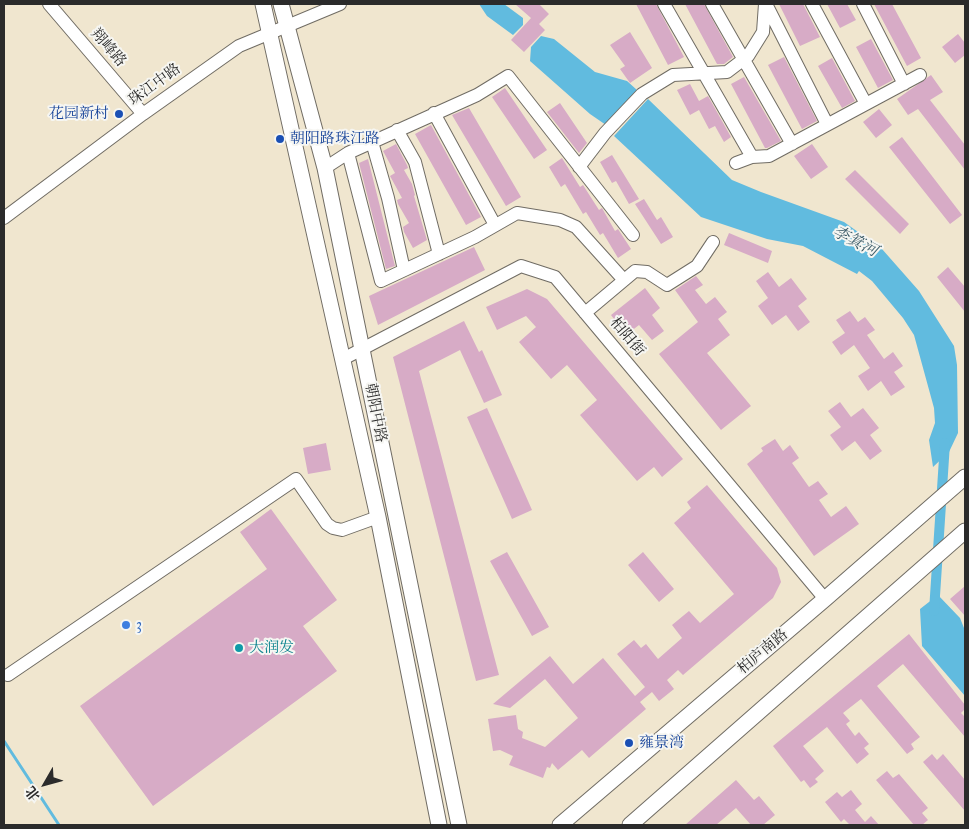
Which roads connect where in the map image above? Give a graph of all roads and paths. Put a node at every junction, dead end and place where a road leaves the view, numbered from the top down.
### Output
1 (49, 4) edge
2 (263, 4) edge
3 (281, 4) edge
4 (340, 4) edge
5 (664, 4) edge
6 (712, 4) edge
7 (766, 4) edge
8 (812, 4) edge
9 (863, 4) edge
10 (286, 25) junction
11 (270, 32) junction
12 (744, 59) junction
13 (706, 75) junction
14 (920, 75) dead end
15 (904, 84) junction
16 (866, 104) junction
17 (143, 114) junction
18 (434, 114) junction
19 (827, 124) junction
20 (398, 130) junction
21 (372, 142) junction
22 (792, 144) junction
23 (348, 153) junction
24 (752, 156) junction
25 (736, 163) dead end
26 (579, 167) junction
27 (325, 168) junction
28 (4, 218) edge
29 (495, 225) junction
30 (633, 235) dead end
31 (712, 242) dead end
32 (439, 254) junction
33 (404, 270) junction
34 (623, 280) junction
35 (585, 313) junction
36 (362, 348) junction
37 (343, 358) junction
38 (963, 479) edge
39 (378, 517) junction
40 (962, 534) edge
41 (825, 600) junction
42 (8, 675) dead end
43 (439, 825) edge
44 (458, 825) edge
45 (560, 825) edge
46 (630, 825) edge

1 - 17 street, 翔峰路
2 - 11 main road, 朝阳中路
3 - 10 main road, 朝阳中路
4 - 10 street, 珠江中路
5 - 13 street
6 - 12 street
7 - 12 street
7 - 19 street
8 - 16 street
9 - 15 street
10 - 11 street, 珠江中路
10 - 27 main road, 朝阳中路
11 - 17 street, 珠江中路
11 - 37 main road, 朝阳中路
12 - 13 street
12 - 22 street
13 - 24 street
13 - 26 street
14 - 15 street
15 - 16 street
16 - 19 street
17 - 28 street, 珠江中路
18 - 20 street
18 - 26 street
18 - 29 street
19 - 22 street
20 - 21 street
20 - 32 street
21 - 23 street
21 - 33 street
22 - 24 street
23 - 27 street
23 - 33 street
24 - 25 street
26 - 30 street
27 - 36 main road, 朝阳中路
29 - 32 street
29 - 34 street
31 - 34 street
32 - 33 street
34 - 35 street
35 - 36 street, 柏阳街
35 - 41 street, 柏阳街
36 - 37 street, 柏阳街
36 - 44 main road, 朝阳中路
37 - 39 main road, 朝阳中路
38 - 41 main road, 柏庐南路
39 - 42 street
39 - 43 main road, 朝阳中路
40 - 46 main road
41 - 45 main road, 柏庐南路

